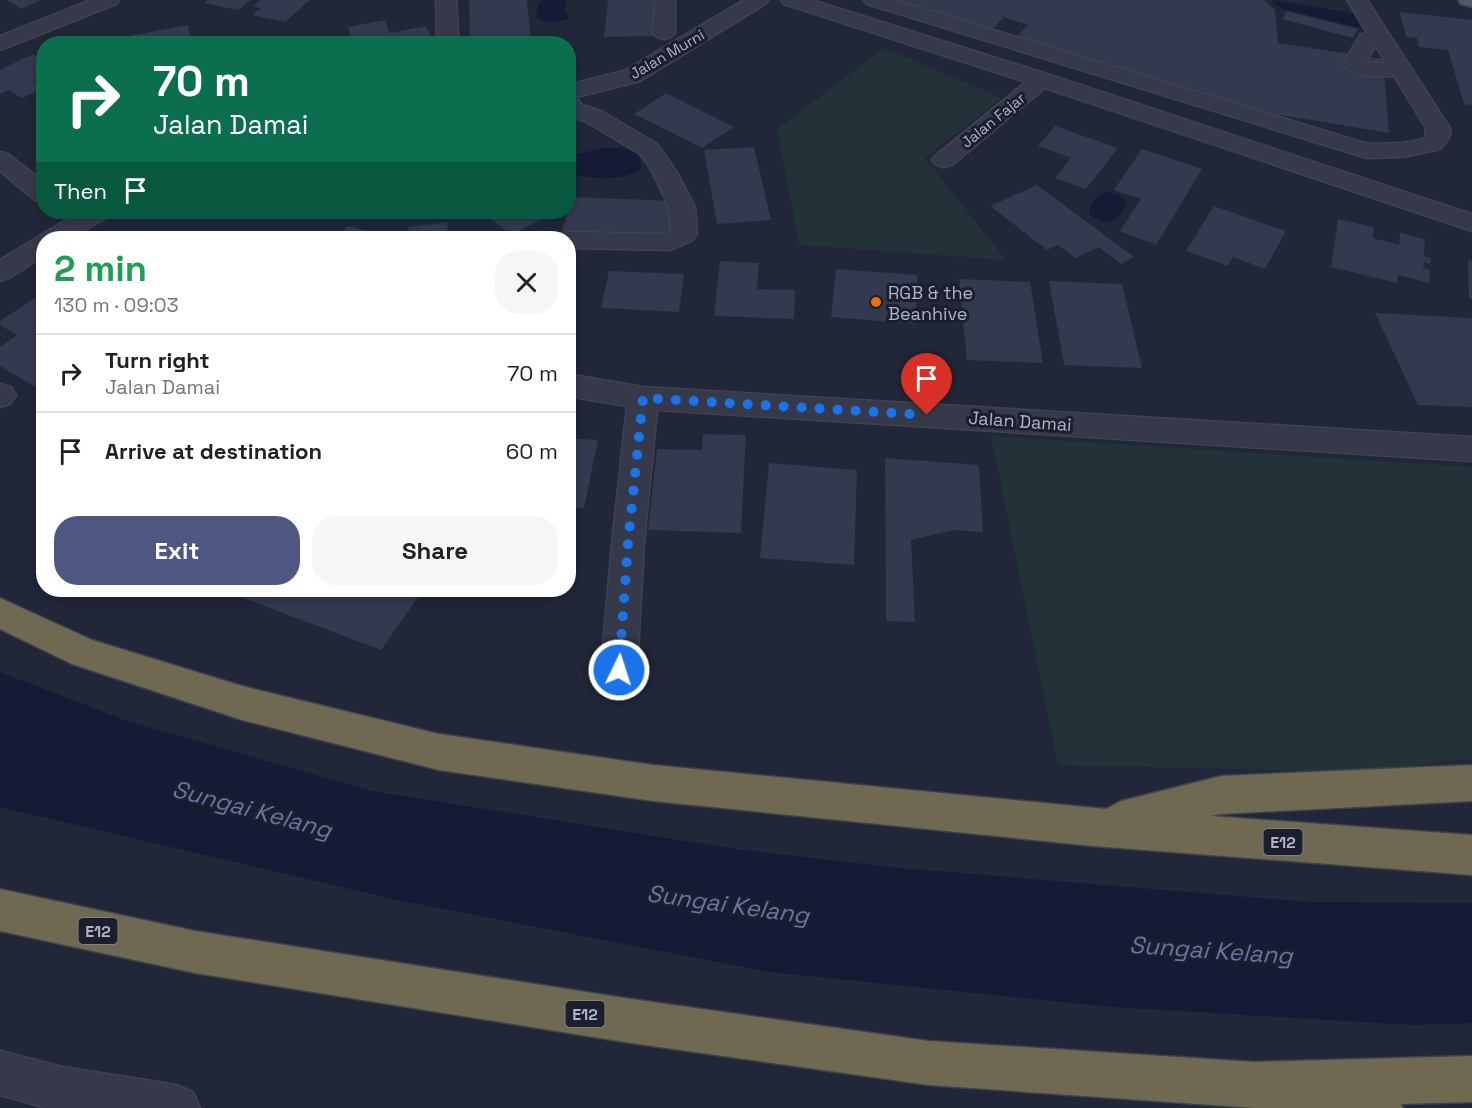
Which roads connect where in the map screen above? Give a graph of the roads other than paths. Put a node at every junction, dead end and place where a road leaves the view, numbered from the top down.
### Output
1 (109, 0) edge
2 (446, 0) edge
3 (665, 0) edge
4 (758, 0) edge
5 (791, 0) edge
6 (874, 0) edge
7 (1357, 0) edge
8 (664, 33) dead end
9 (448, 36) edge
10 (1380, 37) junction
11 (0, 44) edge
12 (1401, 70) junction
13 (1042, 80) junction
14 (643, 92) dead end
15 (576, 105) edge
16 (576, 106) edge
17 (576, 107) edge
18 (0, 159) edge
19 (944, 160) dead end
20 (36, 188) edge
21 (74, 219) edge
22 (84, 219) edge
23 (1472, 223) edge
24 (60, 231) edge
25 (97, 231) edge
26 (576, 240) edge
27 (36, 249) edge
28 (0, 272) edge
29 (576, 386) edge
30 (643, 398) junction
31 (1472, 449) edge
32 (0, 613) edge
33 (619, 670) dead end
34 (1472, 783) edge
35 (1094, 827) junction
36 (1472, 855) edge
37 (0, 910) edge
38 (0, 1073) edge
39 (1472, 1079) edge
40 (1256, 1085) junction
41 (177, 1108) edge
42 (1380, 1108) edge

1 - 11 street
2 - 9 street
3 - 8 street
4 - 15 street, Jalan Murni
5 - 13 street
6 - 12 street
7 - 10 street
10 - 12 street
10 - 12 street
13 - 19 street, Jalan Fajar
13 - 23 street
14 - 16 street
17 - 26 street
18 - 20 street
21 - 24 street
22 - 25 street
27 - 28 street
29 - 30 street, Jalan Damai
30 - 31 street, Jalan Damai
30 - 33 street
32 - 35 highway, E12
34 - 35 highway
35 - 36 highway, E12
37 - 40 highway, E12
38 - 41 street
39 - 40 highway, E12
40 - 42 highway

